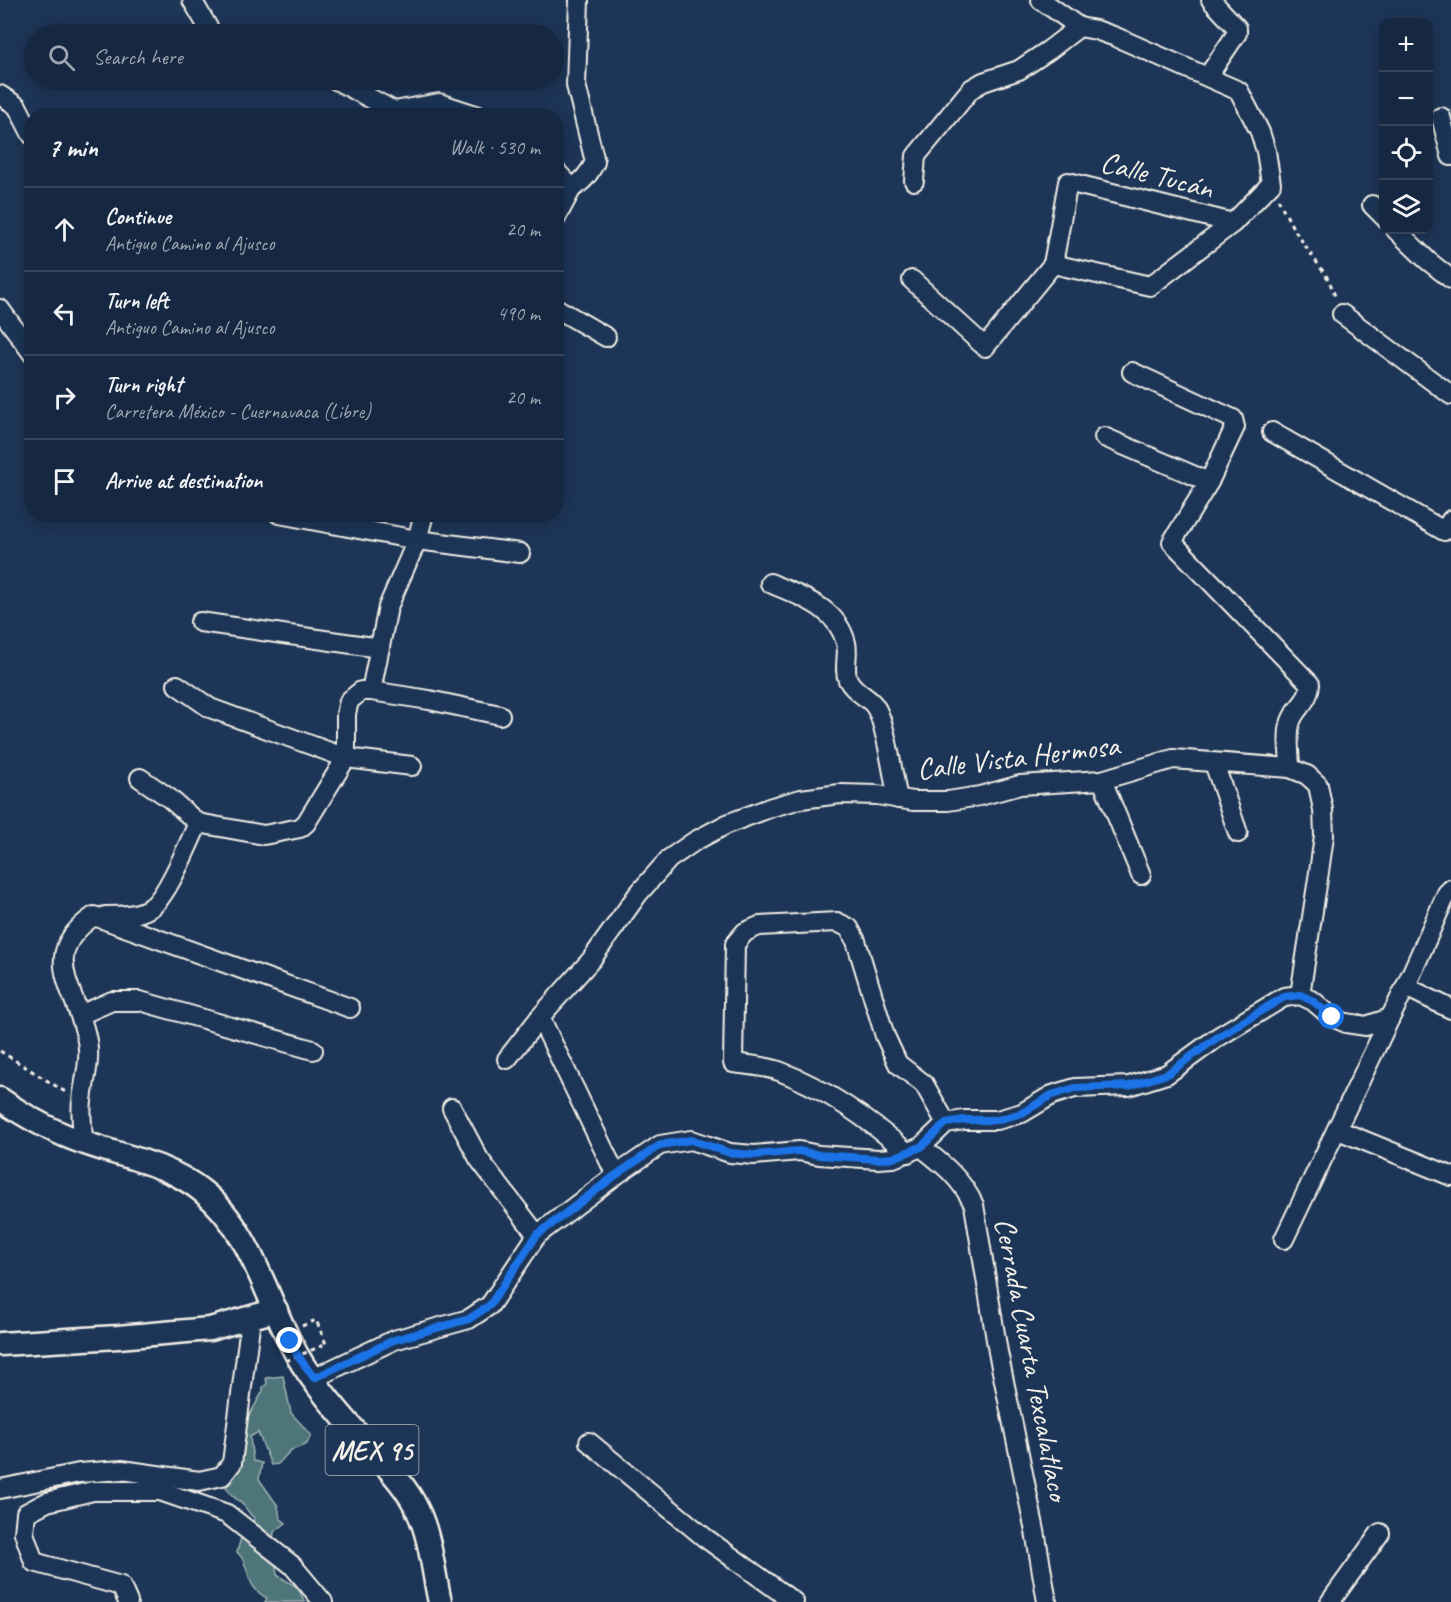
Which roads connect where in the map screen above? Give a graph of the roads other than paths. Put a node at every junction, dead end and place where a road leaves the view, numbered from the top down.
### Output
1 (192, 0) edge
2 (579, 0) edge
3 (1041, 0) edge
4 (1211, 0) edge
5 (206, 24) edge
6 (1079, 27) junction
7 (1208, 76) junction
8 (355, 90) edge
9 (0, 95) edge
10 (388, 108) edge
11 (411, 108) edge
12 (454, 108) edge
13 (1441, 117) dead end
14 (24, 120) edge
15 (1451, 156) edge
16 (564, 180) edge
17 (914, 181) dead end
18 (572, 188) junction
19 (564, 203) edge
20 (1233, 223) junction
21 (1400, 234) edge
22 (1053, 264) junction
23 (1451, 279) edge
24 (912, 280) dead end
25 (0, 309) edge
26 (564, 313) edge
27 (1342, 314) road end
28 (606, 337) dead end
29 (24, 342) edge
30 (1132, 372) dead end
31 (1451, 395) edge
32 (1272, 432) dead end
33 (1104, 437) dead end
34 (1209, 482) junction
35 (321, 522) edge
36 (422, 522) edge
37 (1449, 528) edge
38 (417, 540) junction
39 (520, 553) dead end
40 (770, 584) dead end
41 (200, 622) dead end
42 (380, 648) junction
43 (177, 685) dead end
44 (371, 691) junction
45 (500, 715) dead end
46 (346, 758) junction
47 (1214, 763) junction
48 (412, 766) dead end
49 (1290, 768) junction
50 (140, 778) dead end
51 (1102, 780) junction
52 (898, 799) junction
53 (198, 823) junction
54 (1238, 833) dead end
55 (1141, 874) dead end
56 (1451, 889) edge
57 (94, 916) junction
58 (1406, 987) junction
59 (1300, 995) junction
60 (350, 1008) dead end
61 (1451, 1009) edge
62 (80, 1016) junction
63 (540, 1017) junction
64 (1390, 1018) junction
65 (313, 1050) dead end
66 (507, 1059) dead end
67 (0, 1099) edge
68 (452, 1108) dead end
69 (946, 1123) junction
70 (1338, 1130) junction
71 (83, 1143) junction
72 (915, 1150) junction
73 (616, 1175) junction
74 (1451, 1176) edge
75 (537, 1235) junction
76 (1284, 1239) dead end
77 (276, 1310) junction
78 (251, 1318) junction
79 (0, 1344) edge
80 (314, 1378) junction
81 (589, 1442) dead end
82 (0, 1489) edge
83 (1380, 1533) dead end
84 (128, 1602) edge
85 (323, 1602) edge
86 (440, 1602) edge
87 (794, 1602) edge
88 (1047, 1602) edge
89 (1330, 1602) edge

1 - 5 street
2 - 18 street
3 - 6 street
4 - 7 street
6 - 7 street
6 - 17 street
7 - 20 street
8 - 10 street
9 - 14 street
11 - 12 street
13 - 15 street
16 - 18 street
18 - 19 street
20 - 22 street
20 - 22 street, Calle Tucán
21 - 23 street
22 - 24 street
25 - 29 street
26 - 28 street
27 - 31 street
30 - 34 street
32 - 37 street
33 - 34 street
34 - 49 street
35 - 38 street
36 - 38 street
38 - 39 street
38 - 42 street
40 - 52 street
41 - 42 street
42 - 44 street
43 - 46 street
44 - 45 street
44 - 46 street
46 - 48 street
46 - 53 street
47 - 49 street, Calle Vista Hermosa
47 - 51 street, Calle Vista Hermosa
47 - 54 street
49 - 59 street, Calle Vista Hermosa
50 - 53 street
51 - 52 street, Calle Vista Hermosa
51 - 55 street
52 - 63 street, Calle Vista Hermosa
53 - 57 street
56 - 58 street
57 - 60 street
57 - 62 street
58 - 61 street
58 - 64 street
59 - 64 street
59 - 69 street
62 - 65 street
62 - 71 street
63 - 66 street, Calle Vista Hermosa
63 - 73 street
64 - 70 street
67 - 71 main road, MEX 95
68 - 75 street
69 - 72 street
69 - 72 street, Cerrada Cuarta Texcalatlaco
70 - 74 street
70 - 76 street
71 - 77 main road, MEX 95
72 - 73 street
72 - 88 street, Cerrada Cuarta Texcalatlaco
73 - 75 street
75 - 80 street
77 - 78 main road
77 - 80 main road, MEX 95
78 - 79 main road
78 - 82 street
80 - 86 main road, MEX 95
81 - 87 street
83 - 89 street
84 - 85 street

